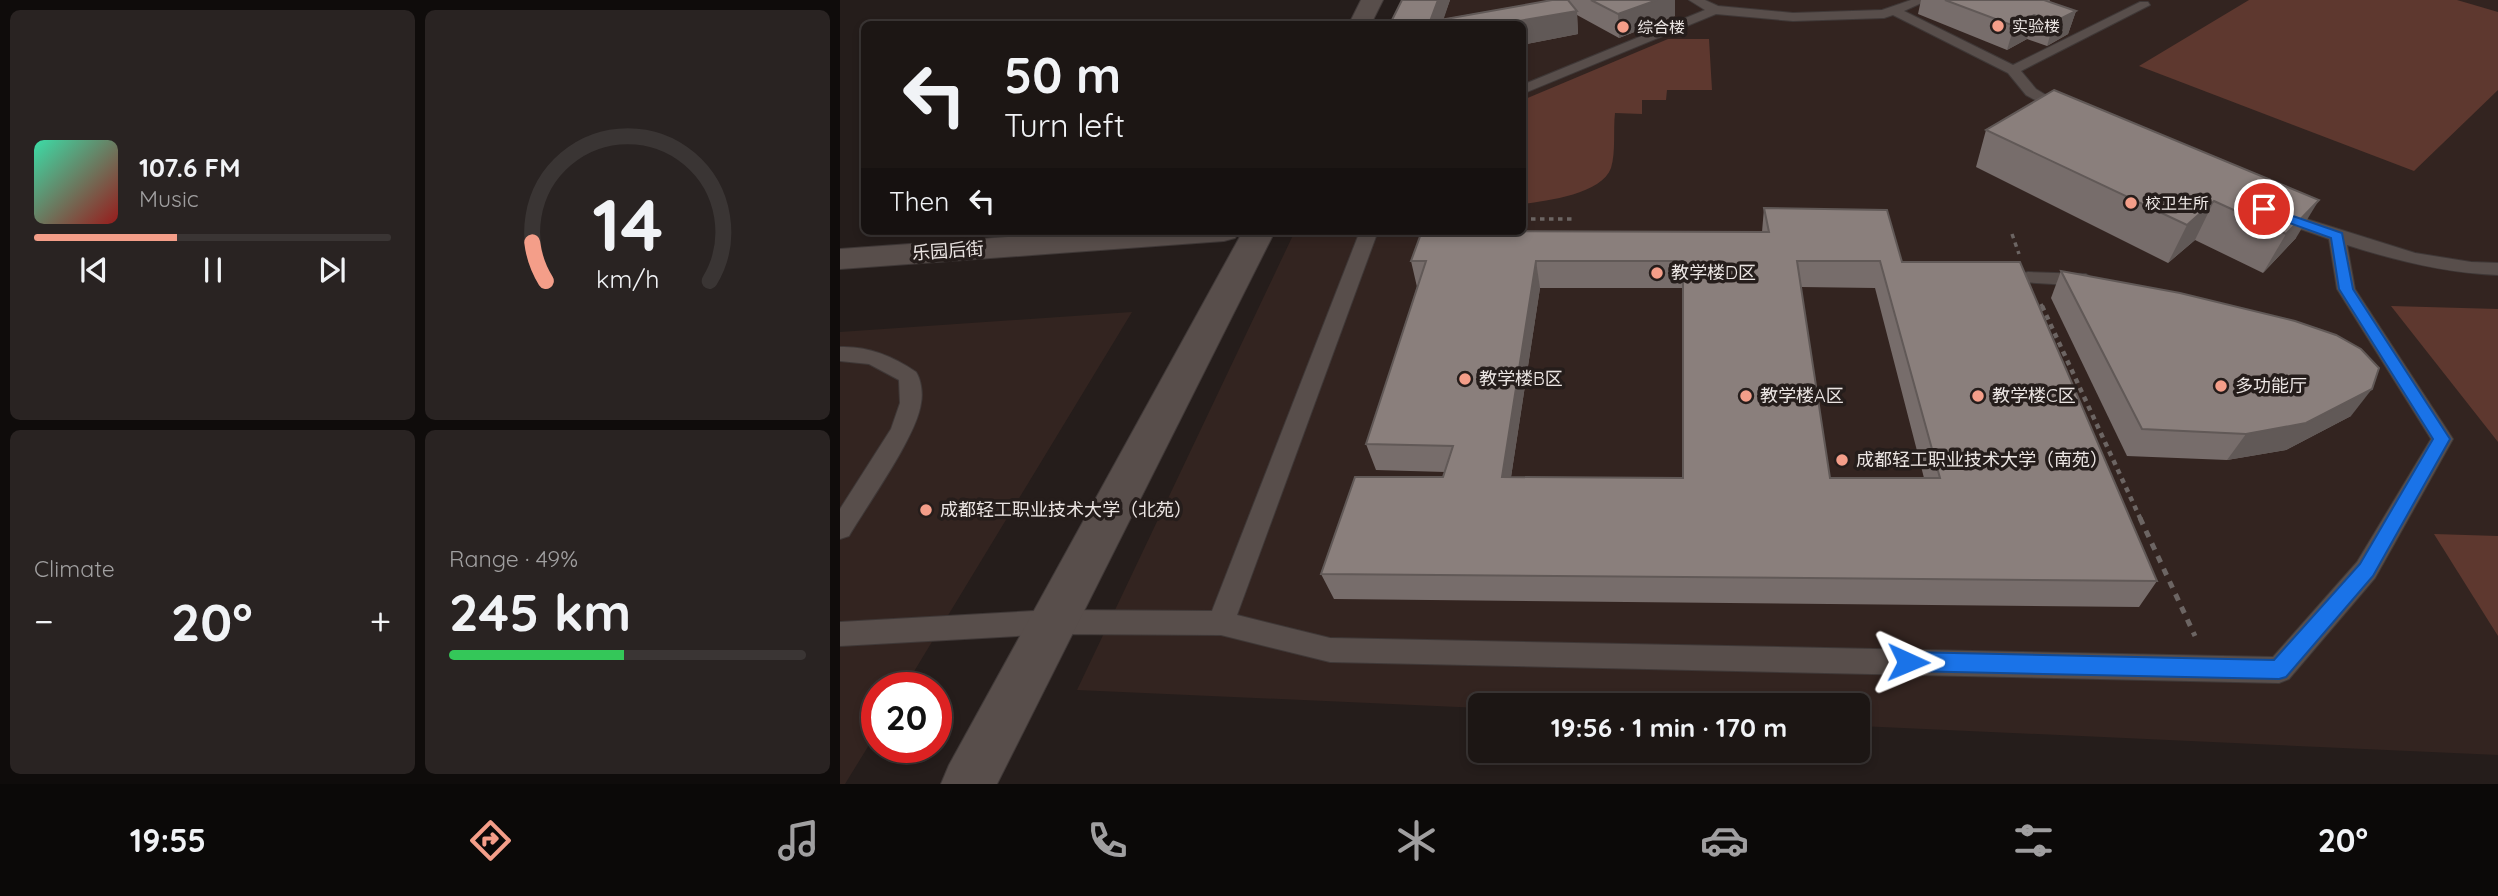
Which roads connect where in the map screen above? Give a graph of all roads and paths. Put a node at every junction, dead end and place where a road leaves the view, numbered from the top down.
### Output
1 (1371, 0) edge
2 (1695, 0) edge
3 (1923, 0) edge
4 (2144, 5) dead end
5 (1715, 10) junction
6 (1893, 10) junction
7 (1361, 21) edge
8 (2013, 70) junction
9 (1526, 88) edge
10 (2079, 122) edge
11 (2264, 209) edge
12 (1526, 219) edge
13 (1574, 219) dead end
14 (1169, 235) edge
15 (1257, 235) edge
16 (1367, 235) edge
17 (2337, 236) junction
18 (840, 259) edge
19 (2498, 269) edge
20 (2028, 278) joint
21 (2110, 285) edge
22 (840, 354) edge
23 (2370, 358) edge
24 (2395, 366) junction
25 (840, 529) edge
26 (1052, 622) junction
27 (1221, 622) junction
28 (840, 634) edge
29 (2210, 668) junction
30 (968, 784) edge

1 - 7 street
2 - 5 lane
3 - 6 lane
4 - 8 lane
5 - 6 lane
5 - 9 lane
6 - 8 lane
8 - 10 lane
11 - 17 lane
12 - 13 path
14 - 18 street, 乐园后街
15 - 26 street
16 - 27 lane
17 - 19 lane
17 - 24 lane
20 - 21 lane
20 - 29 path
22 - 25 lane
23 - 24 lane
24 - 29 lane
26 - 27 lane
26 - 28 lane
26 - 30 street
27 - 29 lane

